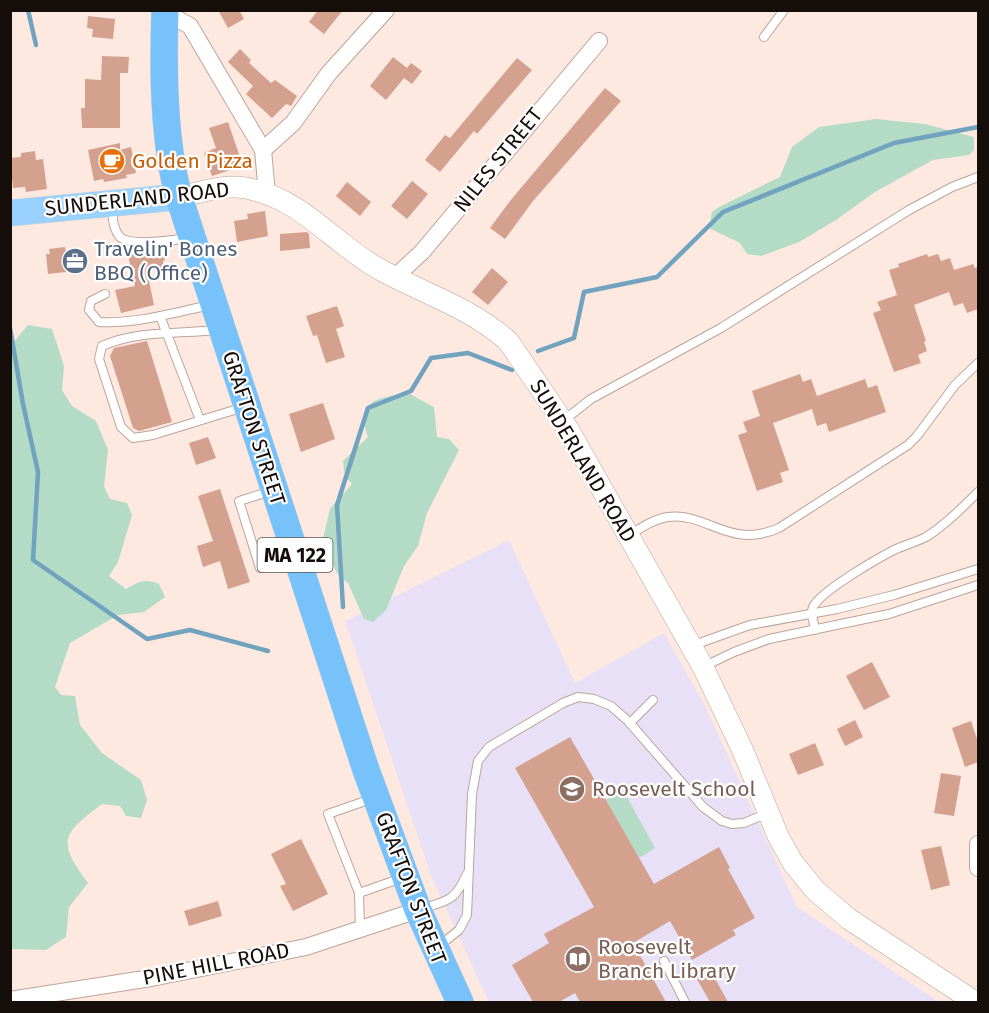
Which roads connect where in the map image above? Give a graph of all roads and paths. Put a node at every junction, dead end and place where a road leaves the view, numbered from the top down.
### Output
1 (386, 10) edge
2 (784, 10) edge
3 (165, 11) edge
4 (764, 37) dead end
5 (599, 40) dead end
6 (263, 150) junction
7 (978, 177) edge
8 (267, 194) junction
9 (179, 197) junction
10 (112, 202) junction
11 (10, 213) edge
12 (192, 238) junction
13 (395, 277) junction
14 (105, 294) dead end
15 (213, 304) junction
16 (160, 316) junction
17 (222, 330) junction
18 (165, 334) junction
19 (978, 363) edge
20 (247, 406) junction
21 (200, 420) junction
22 (563, 421) junction
23 (274, 490) junction
24 (978, 492) edge
25 (629, 536) junction
26 (296, 557) junction
27 (978, 569) edge
28 (978, 585) edge
29 (811, 614) junction
30 (815, 630) junction
31 (691, 646) junction
32 (703, 667) junction
33 (653, 700) dead end
34 (630, 723) junction
35 (376, 797) junction
36 (768, 813) junction
37 (978, 844) edge
38 (978, 868) edge
39 (468, 872) junction
40 (405, 877) junction
41 (359, 893) junction
42 (418, 910) junction
43 (360, 929) junction
44 (434, 949) junction
45 (664, 961) dead end
46 (10, 1000) edge
47 (460, 1002) edge
48 (685, 1002) edge
49 (975, 1002) edge

1 - 6 street
2 - 4 lane
3 - 6 street
3 - 9 highway, GRAFTON STREET / MA 122
5 - 13 street, NILES STREET
6 - 8 street
7 - 22 lane
8 - 9 street, SUNDERLAND ROAD
8 - 13 street, SUNDERLAND ROAD
9 - 10 main road, SUNDERLAND ROAD
9 - 12 highway, GRAFTON STREET / MA 122
10 - 11 main road, SUNDERLAND ROAD
10 - 12 lane
12 - 15 highway, GRAFTON STREET / MA 122
13 - 22 street, SUNDERLAND ROAD
14 - 16 lane
15 - 16 lane
15 - 17 highway, GRAFTON STREET / MA 122
16 - 18 lane
17 - 18 lane
17 - 20 highway, GRAFTON STREET / MA 122
18 - 21 lane
18 - 21 lane
19 - 25 lane
20 - 21 lane
20 - 23 highway, GRAFTON STREET / MA 122
22 - 25 street, SUNDERLAND ROAD
23 - 26 highway, GRAFTON STREET / MA 122
23 - 26 lane
24 - 29 lane
25 - 31 street, SUNDERLAND ROAD
26 - 35 highway, GRAFTON STREET / MA 122
27 - 29 lane
28 - 30 lane
29 - 30 lane
29 - 31 lane
30 - 32 lane
31 - 32 street, SUNDERLAND ROAD
32 - 36 street, SUNDERLAND ROAD
33 - 34 lane
34 - 36 lane
34 - 39 lane
35 - 40 highway, GRAFTON STREET / MA 122
35 - 41 lane
36 - 49 street, SUNDERLAND ROAD
37 - 38 street
39 - 42 lane
39 - 44 lane
40 - 41 lane
40 - 42 highway, GRAFTON STREET / MA 122
41 - 43 lane
42 - 43 street, PINE HILL ROAD
42 - 44 highway, GRAFTON STREET / MA 122
43 - 46 street, PINE HILL ROAD
44 - 47 highway, GRAFTON STREET / MA 122
45 - 48 lane

